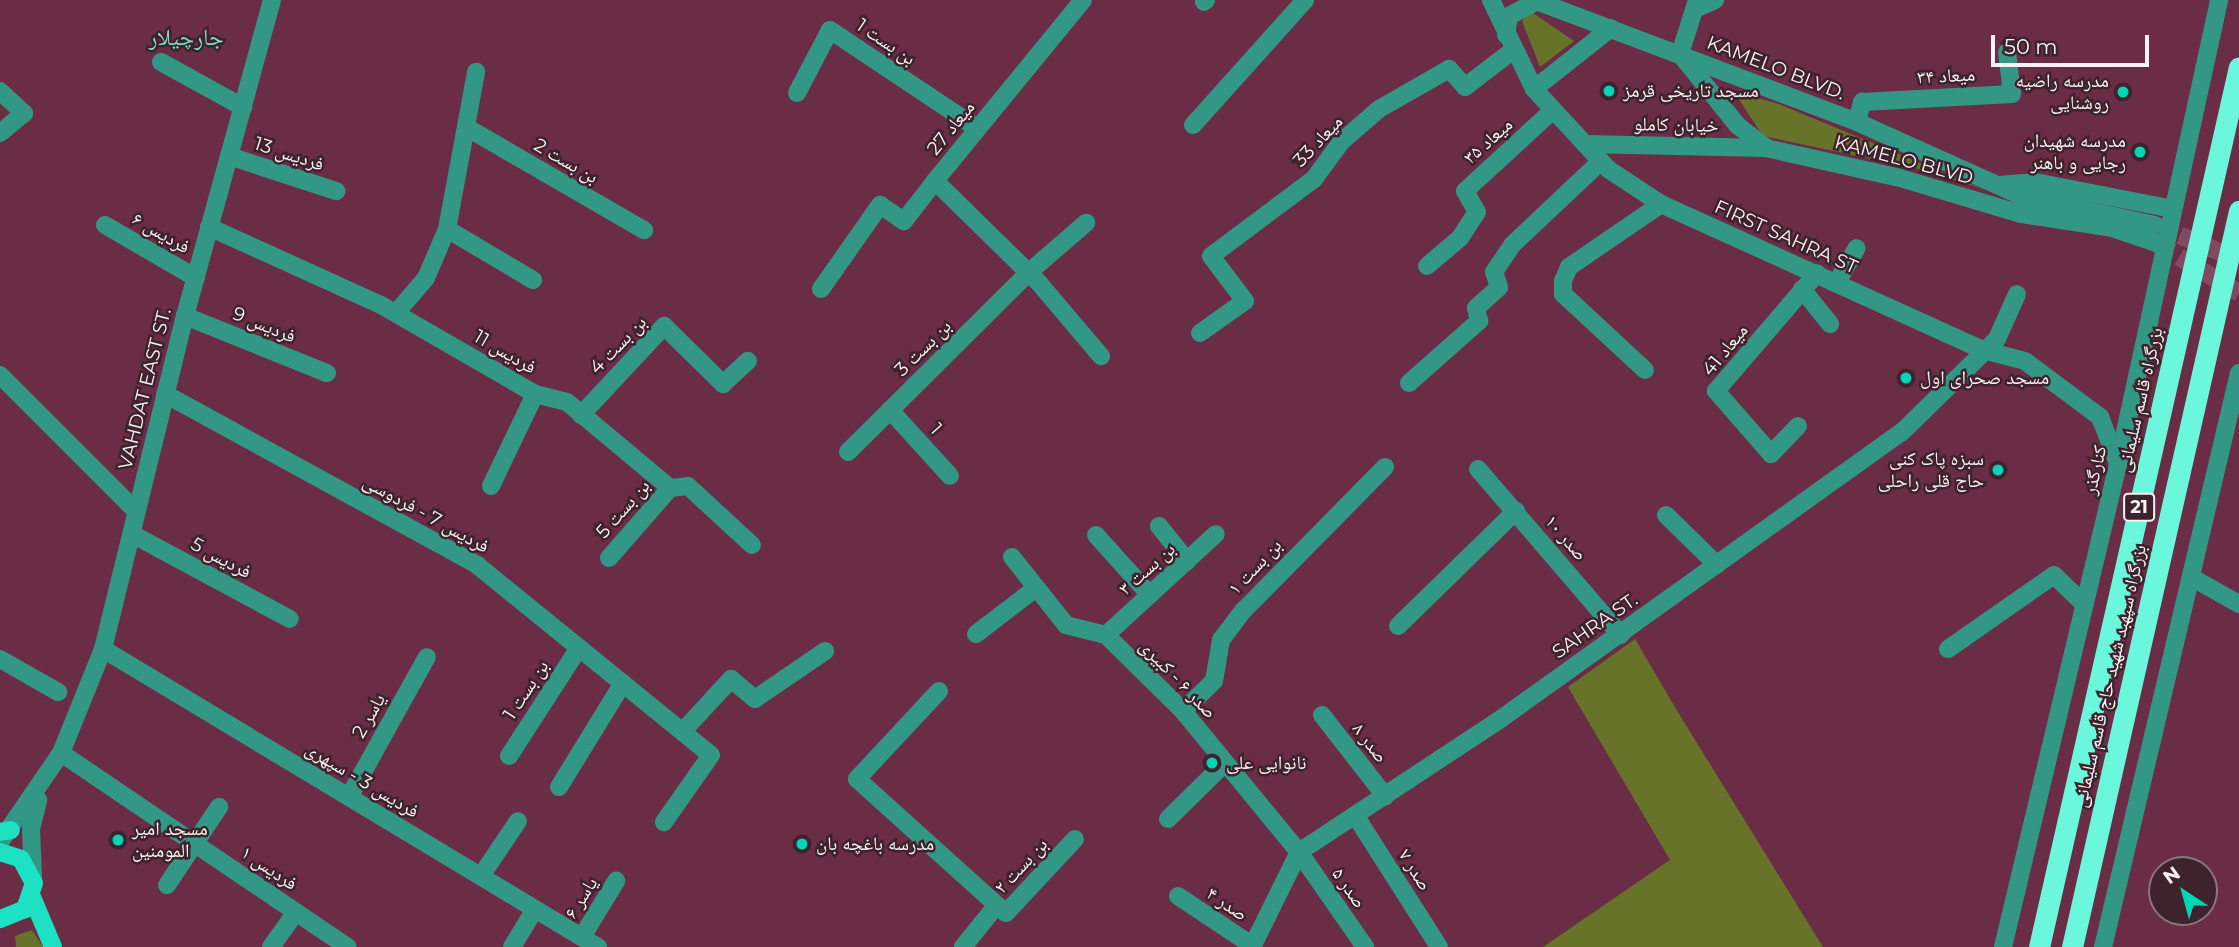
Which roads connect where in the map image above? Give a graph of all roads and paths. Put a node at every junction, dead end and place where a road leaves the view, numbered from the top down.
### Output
1 (272, 0) edge
2 (1083, 0) edge
3 (1305, 0) edge
4 (1490, 0) edge
5 (1715, 0) edge
6 (2219, 0) edge
7 (1535, 1) edge
8 (1696, 4) edge
9 (1611, 28) junction
10 (1509, 44) junction
11 (2007, 52) dead end
12 (1680, 54) junction
13 (161, 62) dead end
14 (2239, 67) edge
15 (476, 72) dead end
16 (1534, 89) junction
17 (0, 91) edge
18 (797, 93) dead end
19 (243, 107) junction
20 (1552, 111) junction
21 (1857, 122) junction
22 (1194, 125) dead end
23 (466, 127) junction
24 (977, 128) junction
25 (0, 133) edge
26 (1585, 144) junction
27 (1766, 148) junction
28 (229, 156) junction
29 (1601, 160) junction
30 (935, 181) junction
31 (1998, 185) junction
32 (336, 191) dead end
33 (1661, 204) junction
34 (2172, 209) junction
35 (2239, 211) edge
36 (1086, 223) dead end
37 (105, 225) dead end
38 (209, 227) junction
39 (447, 229) junction
40 (644, 230) dead end
41 (1857, 248) dead end
42 (1427, 266) dead end
43 (1028, 273) junction
44 (1817, 273) junction
45 (196, 278) junction
46 (533, 280) dead end
47 (1837, 282) junction
48 (821, 289) dead end
49 (1802, 289) junction
50 (2017, 294) dead end
51 (396, 313) junction
52 (185, 316) junction
53 (1830, 324) dead end
54 (1199, 333) dead end
55 (1983, 350) junction
56 (1101, 356) dead end
57 (748, 361) dead end
58 (1645, 370) dead end
59 (327, 373) dead end
60 (2239, 373) edge
61 (0, 375) edge
62 (1409, 383) dead end
63 (165, 394) junction
64 (535, 394) junction
65 (890, 410) junction
66 (581, 415) junction
67 (1798, 426) dead end
68 (848, 452) dead end
69 (2118, 464) junction
70 (1385, 467) dead end
71 (1478, 469) dead end
72 (950, 476) dead end
73 (491, 486) dead end
74 (670, 488) junction
75 (136, 511) junction
76 (1516, 511) junction
77 (1666, 515) dead end
78 (1159, 526) dead end
79 (132, 534) junction
80 (1096, 534) dead end
81 (1216, 534) dead end
82 (752, 545) dead end
83 (1012, 557) dead end
84 (609, 558) dead end
85 (1187, 561) junction
86 (1717, 565) junction
87 (2191, 577) junction
88 (1036, 588) junction
89 (1149, 594) junction
90 (2084, 604) junction
91 (2239, 604) edge
92 (290, 619) dead end
93 (1398, 625) dead end
94 (976, 634) dead end
95 (1106, 635) junction
96 (1621, 635) junction
97 (579, 648) junction
98 (103, 649) junction
99 (1948, 649) dead end
100 (825, 651) dead end
101 (426, 657) dead end
102 (0, 659) edge
103 (623, 683) junction
104 (939, 691) dead end
105 (58, 692) dead end
106 (1183, 711) junction
107 (1322, 715) dead end
108 (683, 731) junction
109 (61, 753) junction
110 (509, 756) dead end
111 (1225, 763) junction
112 (44, 783) junction
113 (559, 787) dead end
114 (1385, 796) junction
115 (349, 797) junction
116 (219, 807) dead end
117 (1355, 815) junction
118 (1168, 819) dead end
119 (518, 821) dead end
120 (664, 822) dead end
121 (4, 835) edge
122 (1075, 839) dead end
123 (194, 843) junction
124 (0, 852) edge
125 (1299, 852) junction
126 (33, 876) junction
127 (481, 876) junction
128 (617, 881) dead end
129 (167, 885) dead end
130 (1178, 896) dead end
131 (32, 897) junction
132 (996, 906) junction
133 (535, 909) junction
134 (296, 912) junction
135 (0, 919) edge
136 (582, 937) junction
137 (53, 947) edge
138 (271, 947) edge
139 (348, 947) edge
140 (512, 947) edge
141 (598, 947) edge
142 (963, 947) edge
143 (1253, 947) edge
144 (1365, 947) edge
145 (1439, 947) edge
146 (2003, 947) edge
147 (2039, 947) edge
148 (2072, 947) edge
149 (2103, 947) edge

1 - 19 street, VAHDAT EAST ST.
2 - 24 street, میعاد 27
3 - 22 street
4 - 10 street, FIRST SAHRA ST
5 - 8 street
6 - 34 street, کنارگذر
7 - 9 street, KAMELO BLVD.
7 - 10 street
8 - 12 street
9 - 12 street, KAMELO BLVD.
9 - 16 street
10 - 16 street, FIRST SAHRA ST
10 - 54 street, میعاد 33
11 - 21 street, میعاد ۳۴
12 - 21 street, KAMELO BLVD.
12 - 27 street, KAMELO BLVD
13 - 19 street
14 - 147 highway, بزرگراه قاسم سلیمانی / 21
15 - 23 street
16 - 20 street, FIRST SAHRA ST
17 - 25 street
18 - 24 street, بن بست 1
19 - 28 street, VAHDAT EAST ST.
20 - 26 street, FIRST SAHRA ST
20 - 42 street, میعاد ۳۵
21 - 31 street, KAMELO BLVD
23 - 39 street
23 - 40 street, بن بست 2
24 - 30 street, میعاد 27
26 - 27 street, خیابان کاملو
26 - 29 street, FIRST SAHRA ST
27 - 31 street, KAMELO BLVD
28 - 32 street, فردیس 13
28 - 38 street, VAHDAT EAST ST.
29 - 33 street, FIRST SAHRA ST
29 - 62 street
30 - 43 street, میعاد 27
30 - 48 street
31 - 34 street, KAMELO BLVD
33 - 44 street, FIRST SAHRA ST
33 - 58 street
34 - 69 street, کنارگذر
35 - 148 highway, بزرگراه سپهبد شهید حاج قاسم سلیمانی / 21
36 - 43 street
37 - 45 street, فردیس ۶
38 - 45 street, VAHDAT EAST ST.
38 - 51 street, فردیس 11
39 - 46 street
39 - 51 street
41 - 47 street
43 - 56 street
43 - 65 street, بن بست 3
44 - 47 street, FIRST SAHRA ST
44 - 49 street, میعاد 41
45 - 52 street, VAHDAT EAST ST.
47 - 55 street, FIRST SAHRA ST
49 - 53 street
49 - 67 street, میعاد 41
50 - 55 street, SAHRA ST.
51 - 64 street, فردیس 11
52 - 59 street, فردیس 9
52 - 63 street, VAHDAT EAST ST.
55 - 69 street, FIRST SAHRA ST
55 - 86 street, SAHRA ST.
57 - 66 street, بن بست 4
60 - 87 street
61 - 75 street
63 - 75 street, VAHDAT EAST ST.
63 - 97 street, فردیس 7 - فردوسی
64 - 66 street, فردیس 11
64 - 73 street
65 - 68 street, بن بست 3
65 - 72 street, 1
66 - 74 street, فردیس 11
69 - 90 street, کنارگذر
70 - 106 street, بن بست ۱
71 - 76 street, صدر ۱۰
74 - 82 street, فردیس 11
74 - 84 street, بن بست 5
75 - 79 street, VAHDAT EAST ST.
76 - 93 street
76 - 96 street, صدر ۱۰
77 - 86 street
78 - 85 street
79 - 92 street, فردیس 5
79 - 98 street, VAHDAT EAST ST.
80 - 89 street
81 - 85 street, بن بست ۳
83 - 88 street
85 - 89 street, بن بست ۳
86 - 96 street, SAHRA ST.
87 - 91 street
87 - 149 street
88 - 94 street
88 - 95 street
89 - 95 street, بن بست ۳
90 - 99 street
90 - 146 street, کنارگذر
95 - 106 street, صدر ۶ - کبیری
96 - 114 street, SAHRA ST.
97 - 103 street, فردیس 7 - فردوسی
97 - 110 street, بن بست 1
98 - 109 street, VAHDAT EAST ST.
98 - 115 street, فردیس 3 - سپهری
100 - 108 street
101 - 115 street, یاسر 2
102 - 105 street
103 - 108 street, فردیس 7 - فردوسی
103 - 113 street
104 - 132 street
106 - 111 street, صدر ۶ - کبیری
107 - 114 street, صدر ۸
108 - 120 street, فردیس 7 - فردوسی
109 - 112 street, VAHDAT EAST ST.
109 - 123 street, فردیس ۱
111 - 118 street
111 - 125 street, صدر ۶ - کبیری
112 - 121 street
112 - 126 street
114 - 117 street, SAHRA ST.
115 - 127 street, فردیس 3 - سپهری
116 - 123 street
117 - 125 street, SAHRA ST.
117 - 145 street, صدر ۷
119 - 127 street
122 - 132 street, بن بست ۲
123 - 129 street
123 - 134 street, فردیس ۱
124 - 126 main road
125 - 143 street
125 - 144 street, صدر ۵
126 - 131 main road
127 - 133 street, فردیس 3 - سپهری
128 - 136 street, یاسر ۶
130 - 143 street, صدر ۴
131 - 135 main road
131 - 137 main road
132 - 142 street
133 - 136 street, فردیس 3 - سپهری
133 - 140 street
134 - 138 street
134 - 139 street, فردیس ۱
136 - 141 street, فردیس 3 - سپهری

